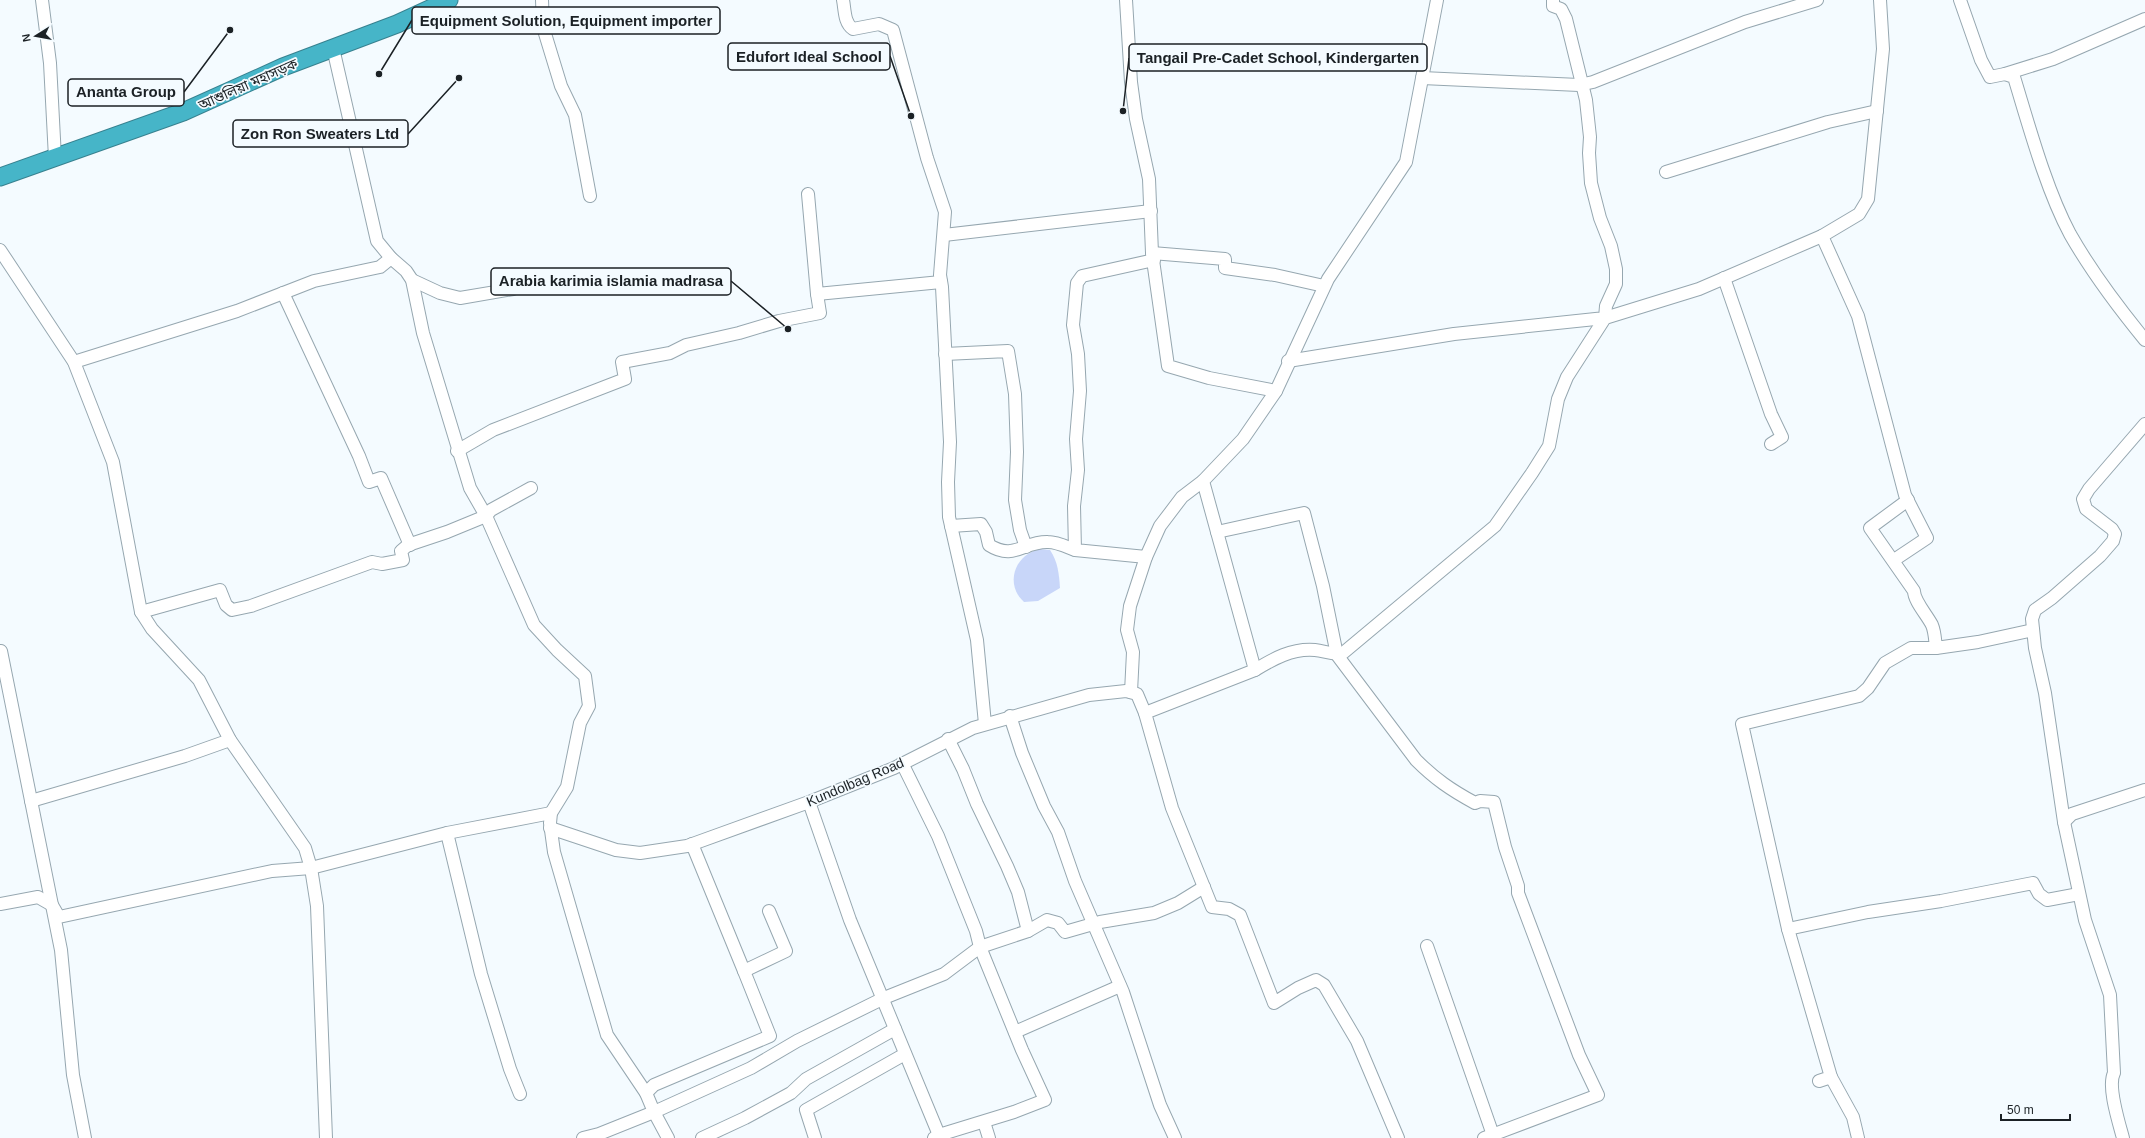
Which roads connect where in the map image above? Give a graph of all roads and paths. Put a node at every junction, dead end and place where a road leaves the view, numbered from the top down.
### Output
1 (42, 0) edge
2 (449, 0) edge
3 (542, 0) edge
4 (843, 0) edge
5 (1126, 0) edge
6 (1437, 0) edge
7 (1552, 0) edge
8 (1817, 0) edge
9 (1880, 0) edge
10 (1960, 0) edge
11 (2145, 19) edge
12 (333, 48) junction
13 (2005, 74) junction
14 (1422, 78) junction
15 (1582, 85) junction
16 (1877, 111) junction
17 (55, 158) junction
18 (1666, 172) dead end
19 (0, 177) edge
20 (808, 194) dead end
21 (590, 196) dead end
22 (1151, 211) junction
23 (944, 235) junction
24 (1822, 236) junction
25 (0, 250) edge
26 (1153, 256) junction
27 (391, 258) junction
28 (1724, 278) junction
29 (412, 280) junction
30 (941, 282) junction
31 (1324, 286) junction
32 (513, 289) dead end
33 (283, 293) junction
34 (816, 294) junction
35 (1605, 318) junction
36 (2145, 340) edge
37 (945, 354) junction
38 (1288, 361) junction
39 (74, 362) junction
40 (1276, 391) junction
41 (2145, 424) edge
42 (1771, 444) dead end
43 (458, 451) junction
44 (1203, 481) junction
45 (531, 488) dead end
46 (1908, 500) junction
47 (486, 516) junction
48 (950, 526) junction
49 (1217, 532) junction
50 (410, 545) junction
51 (1026, 547) junction
52 (1075, 550) junction
53 (1146, 557) junction
54 (1894, 560) junction
55 (141, 612) junction
56 (2033, 630) junction
57 (1936, 648) junction
58 (1, 651) edge
59 (1337, 654) junction
60 (1255, 670) junction
61 (1131, 692) junction
62 (1145, 713) junction
63 (1010, 716) junction
64 (986, 724) junction
65 (948, 739) junction
66 (230, 740) junction
67 (902, 763) junction
68 (2145, 790) edge
69 (31, 801) junction
70 (809, 802) junction
71 (551, 814) junction
72 (2064, 822) junction
73 (550, 828) junction
74 (446, 833) junction
75 (692, 844) junction
76 (311, 868) junction
77 (1204, 887) junction
78 (2079, 894) junction
79 (0, 904) edge
80 (52, 905) junction
81 (769, 911) dead end
82 (1094, 924) junction
83 (1788, 929) junction
84 (1028, 930) junction
85 (1427, 946) dead end
86 (980, 947) junction
87 (744, 971) junction
88 (1120, 986) junction
89 (884, 998) junction
90 (895, 1029) junction
91 (1015, 1032) junction
92 (905, 1054) junction
93 (1831, 1077) junction
94 (1819, 1081) dead end
95 (646, 1093) junction
96 (520, 1094) dead end
97 (654, 1112) junction
98 (984, 1122) junction
99 (937, 1136) edge
100 (1489, 1136) edge
101 (85, 1138) edge
102 (326, 1138) edge
103 (583, 1138) edge
104 (668, 1138) edge
105 (702, 1138) edge
106 (815, 1138) edge
107 (989, 1138) edge
108 (1175, 1138) edge
109 (1398, 1138) edge
110 (1858, 1138) edge
111 (2124, 1138) edge

1 - 17 street
2 - 12 highway, আশুলিয়া মহাসড়ক
3 - 21 street
4 - 23 street
5 - 22 street
6 - 14 street
7 - 15 street
8 - 15 street
9 - 16 street
10 - 13 street
11 - 13 street
12 - 17 highway, আশুলিয়া মহাসড়ক
12 - 27 street
13 - 36 street
14 - 15 street
14 - 31 street
15 - 35 street
16 - 18 street
16 - 24 street
17 - 19 highway, আশুলিয়া মহাসড়ক
20 - 34 street
22 - 23 street
22 - 26 street
23 - 30 street
24 - 28 street
24 - 46 street
25 - 39 street
26 - 31 street
26 - 40 street
26 - 52 street
27 - 29 street
27 - 33 street
28 - 35 street
28 - 42 street
29 - 32 street
29 - 43 street
30 - 34 street
30 - 37 street
31 - 38 street
33 - 39 street
33 - 50 street
34 - 43 street
35 - 38 street
35 - 59 street
37 - 48 street
37 - 51 street
38 - 40 street
39 - 55 street
40 - 44 street
41 - 56 street
43 - 47 street
44 - 49 street
44 - 53 street
45 - 47 street
46 - 54 street
46 - 54 street
47 - 50 street
47 - 71 street
48 - 51 street
48 - 64 street
49 - 59 street
49 - 60 street
50 - 55 street
51 - 52 street
52 - 53 street
53 - 61 street
54 - 57 street
55 - 66 street
56 - 57 street
56 - 72 street
57 - 83 street
58 - 69 street
59 - 60 street
59 - 100 street
60 - 62 street
61 - 62 street
61 - 63 street, Kundolbag Road
62 - 77 street
63 - 64 street, Kundolbag Road
63 - 82 street
64 - 65 street, Kundolbag Road
65 - 67 street, Kundolbag Road
65 - 84 street
66 - 69 street
66 - 76 street
67 - 70 street, Kundolbag Road
67 - 86 street
68 - 72 street
69 - 80 street
70 - 75 street, Kundolbag Road
70 - 89 street
71 - 73 street
71 - 74 street
72 - 78 street
73 - 75 street, Kundolbag Road
73 - 95 street
74 - 76 street
74 - 96 street
75 - 87 street
76 - 80 street
76 - 102 street
77 - 82 street
77 - 109 street
78 - 83 street
78 - 111 street
79 - 80 street
80 - 101 street
81 - 87 street
82 - 84 street
82 - 88 street
83 - 93 street
84 - 86 street
85 - 100 street
86 - 89 street
86 - 91 street
87 - 95 street
88 - 91 street
88 - 108 street
89 - 90 street
89 - 97 street
90 - 92 street
90 - 105 street
91 - 98 street
92 - 99 street
92 - 106 street
93 - 94 street
93 - 110 street
95 - 97 street
97 - 103 street
97 - 104 street
98 - 99 street
98 - 107 street

